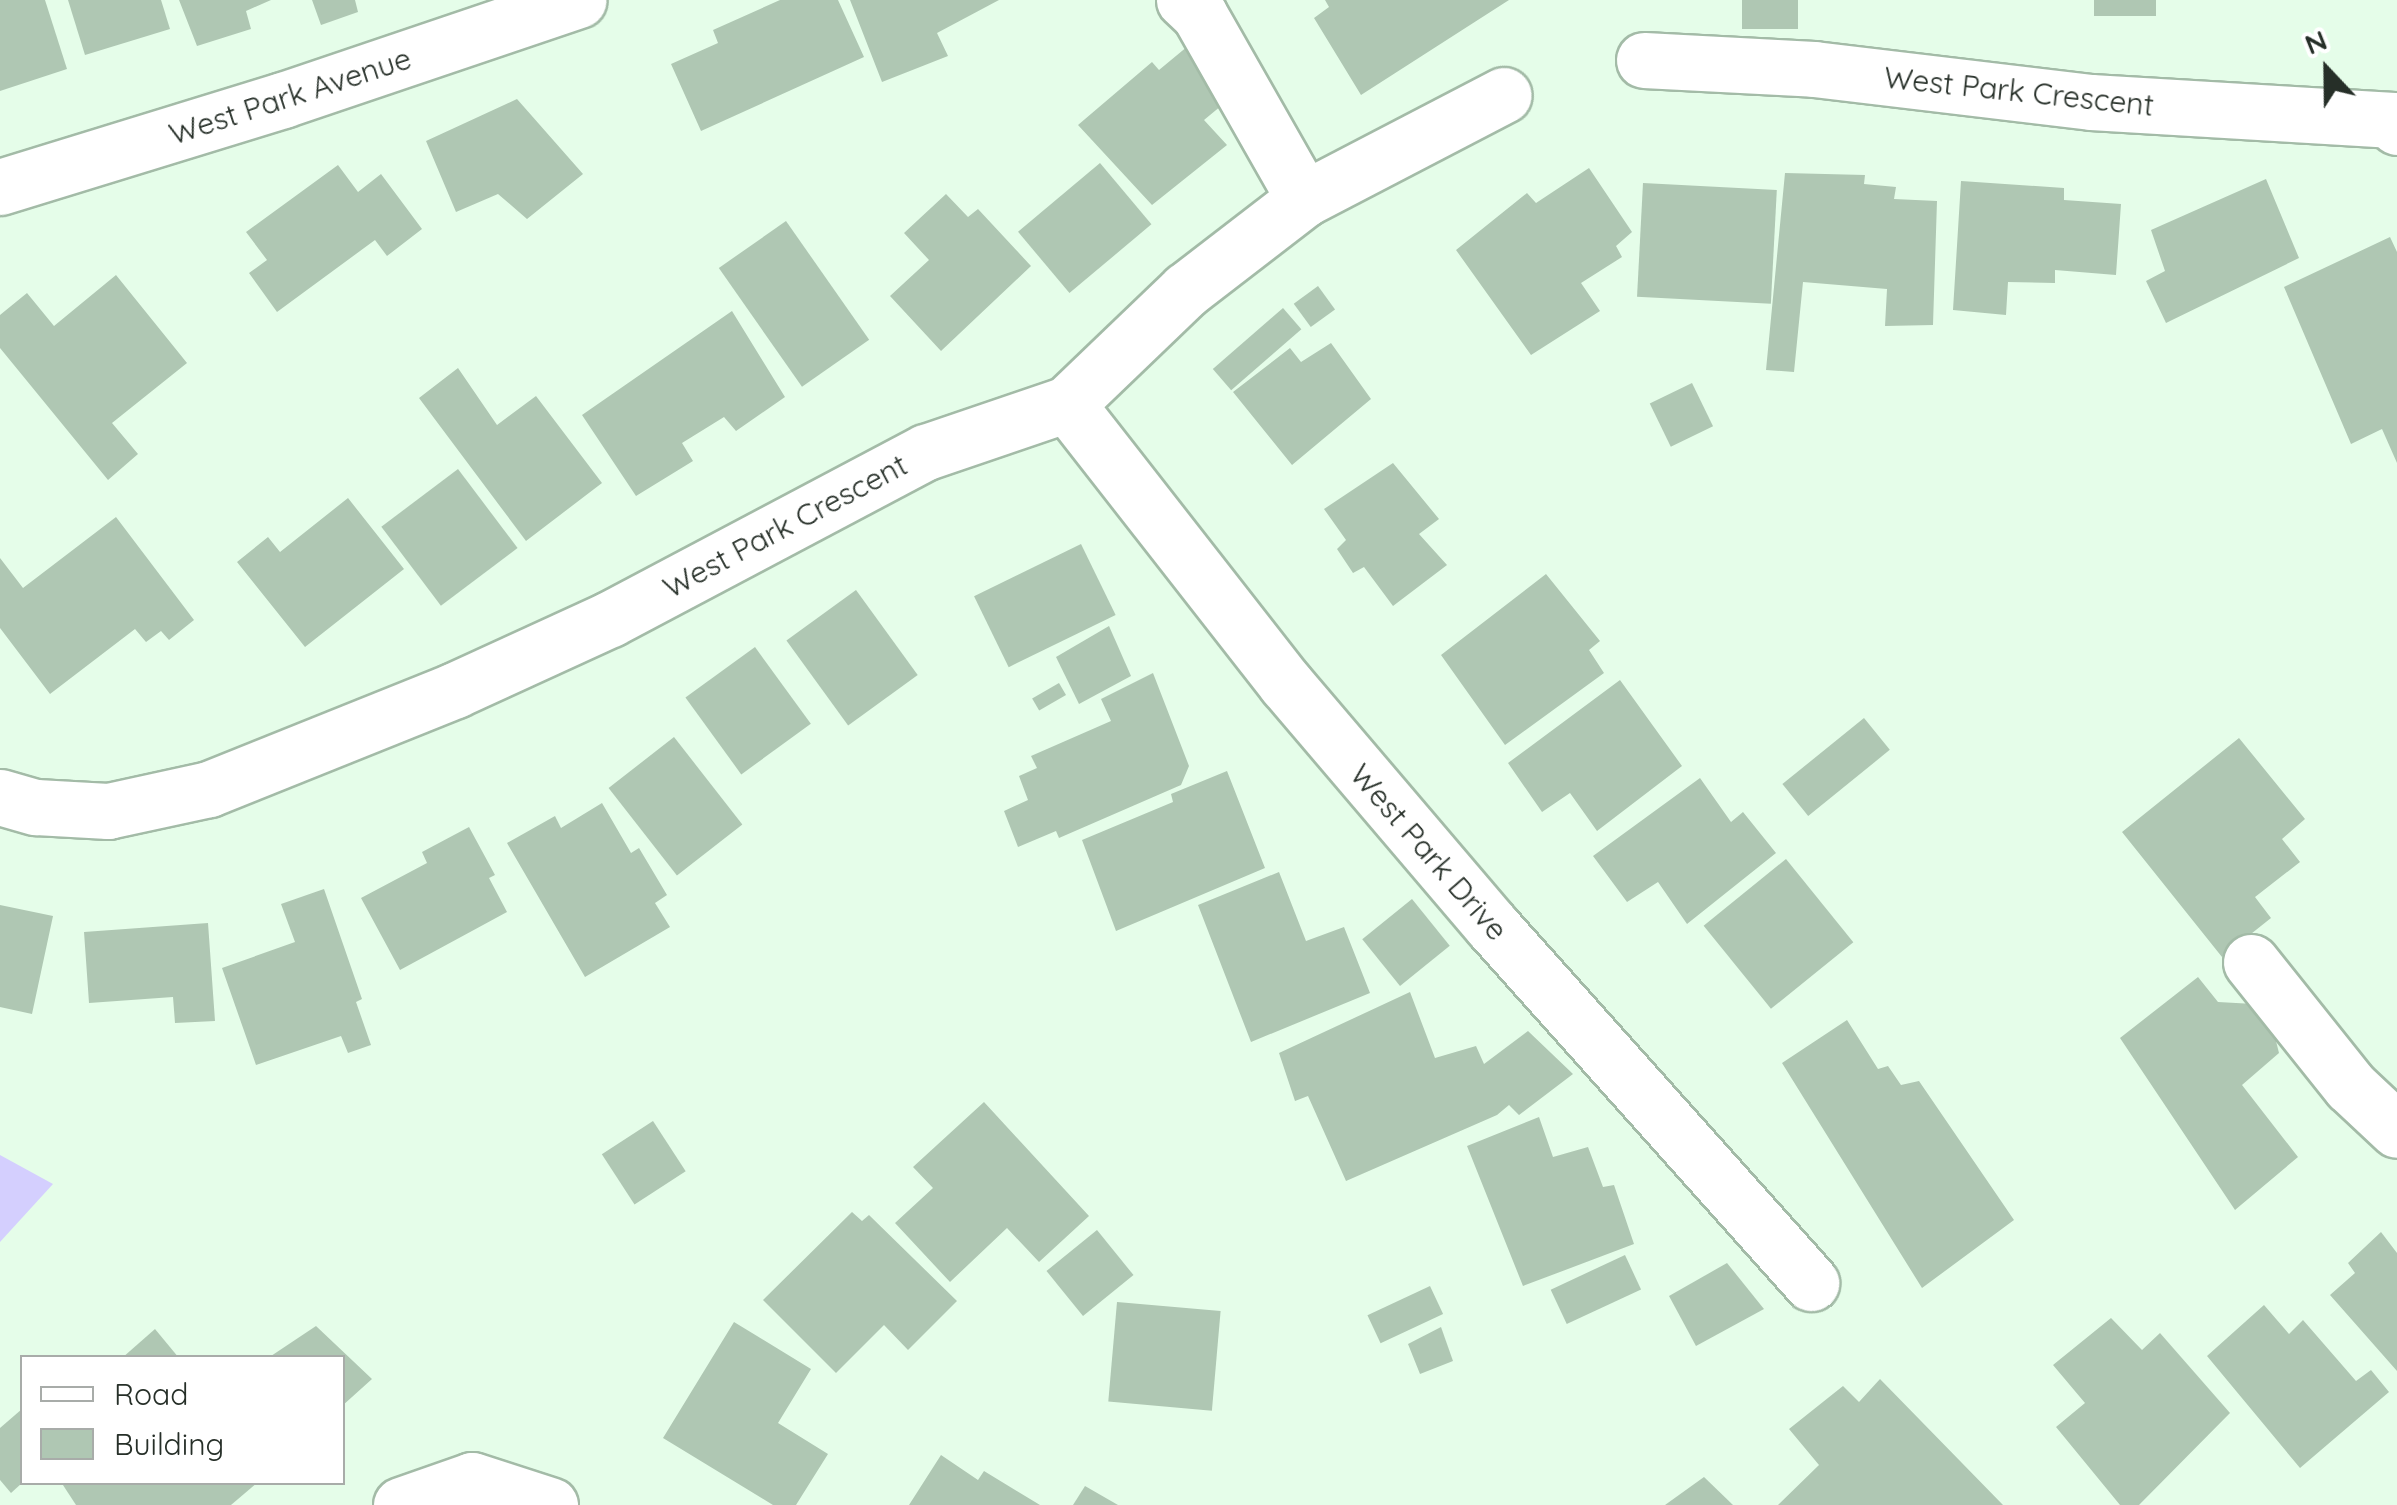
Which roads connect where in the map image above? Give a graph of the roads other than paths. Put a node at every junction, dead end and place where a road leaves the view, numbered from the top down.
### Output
1 (579, 0) edge
2 (1184, 0) edge
3 (1644, 60) dead end
4 (1504, 95) dead end
5 (2395, 124) edge
6 (0, 187) edge
7 (1304, 199) junction
8 (1067, 404) junction
9 (0, 796) edge
10 (2250, 962) dead end
11 (2397, 1130) edge
12 (1810, 1283) dead end
13 (401, 1505) edge
14 (550, 1505) edge

1 - 6 street, West Park Avenue
2 - 7 street
3 - 5 street, West Park Crescent
4 - 7 street, West Park Crescent
7 - 8 street, West Park Crescent
8 - 9 street, West Park Crescent
8 - 12 street, West Park Drive
10 - 11 street
13 - 14 street

